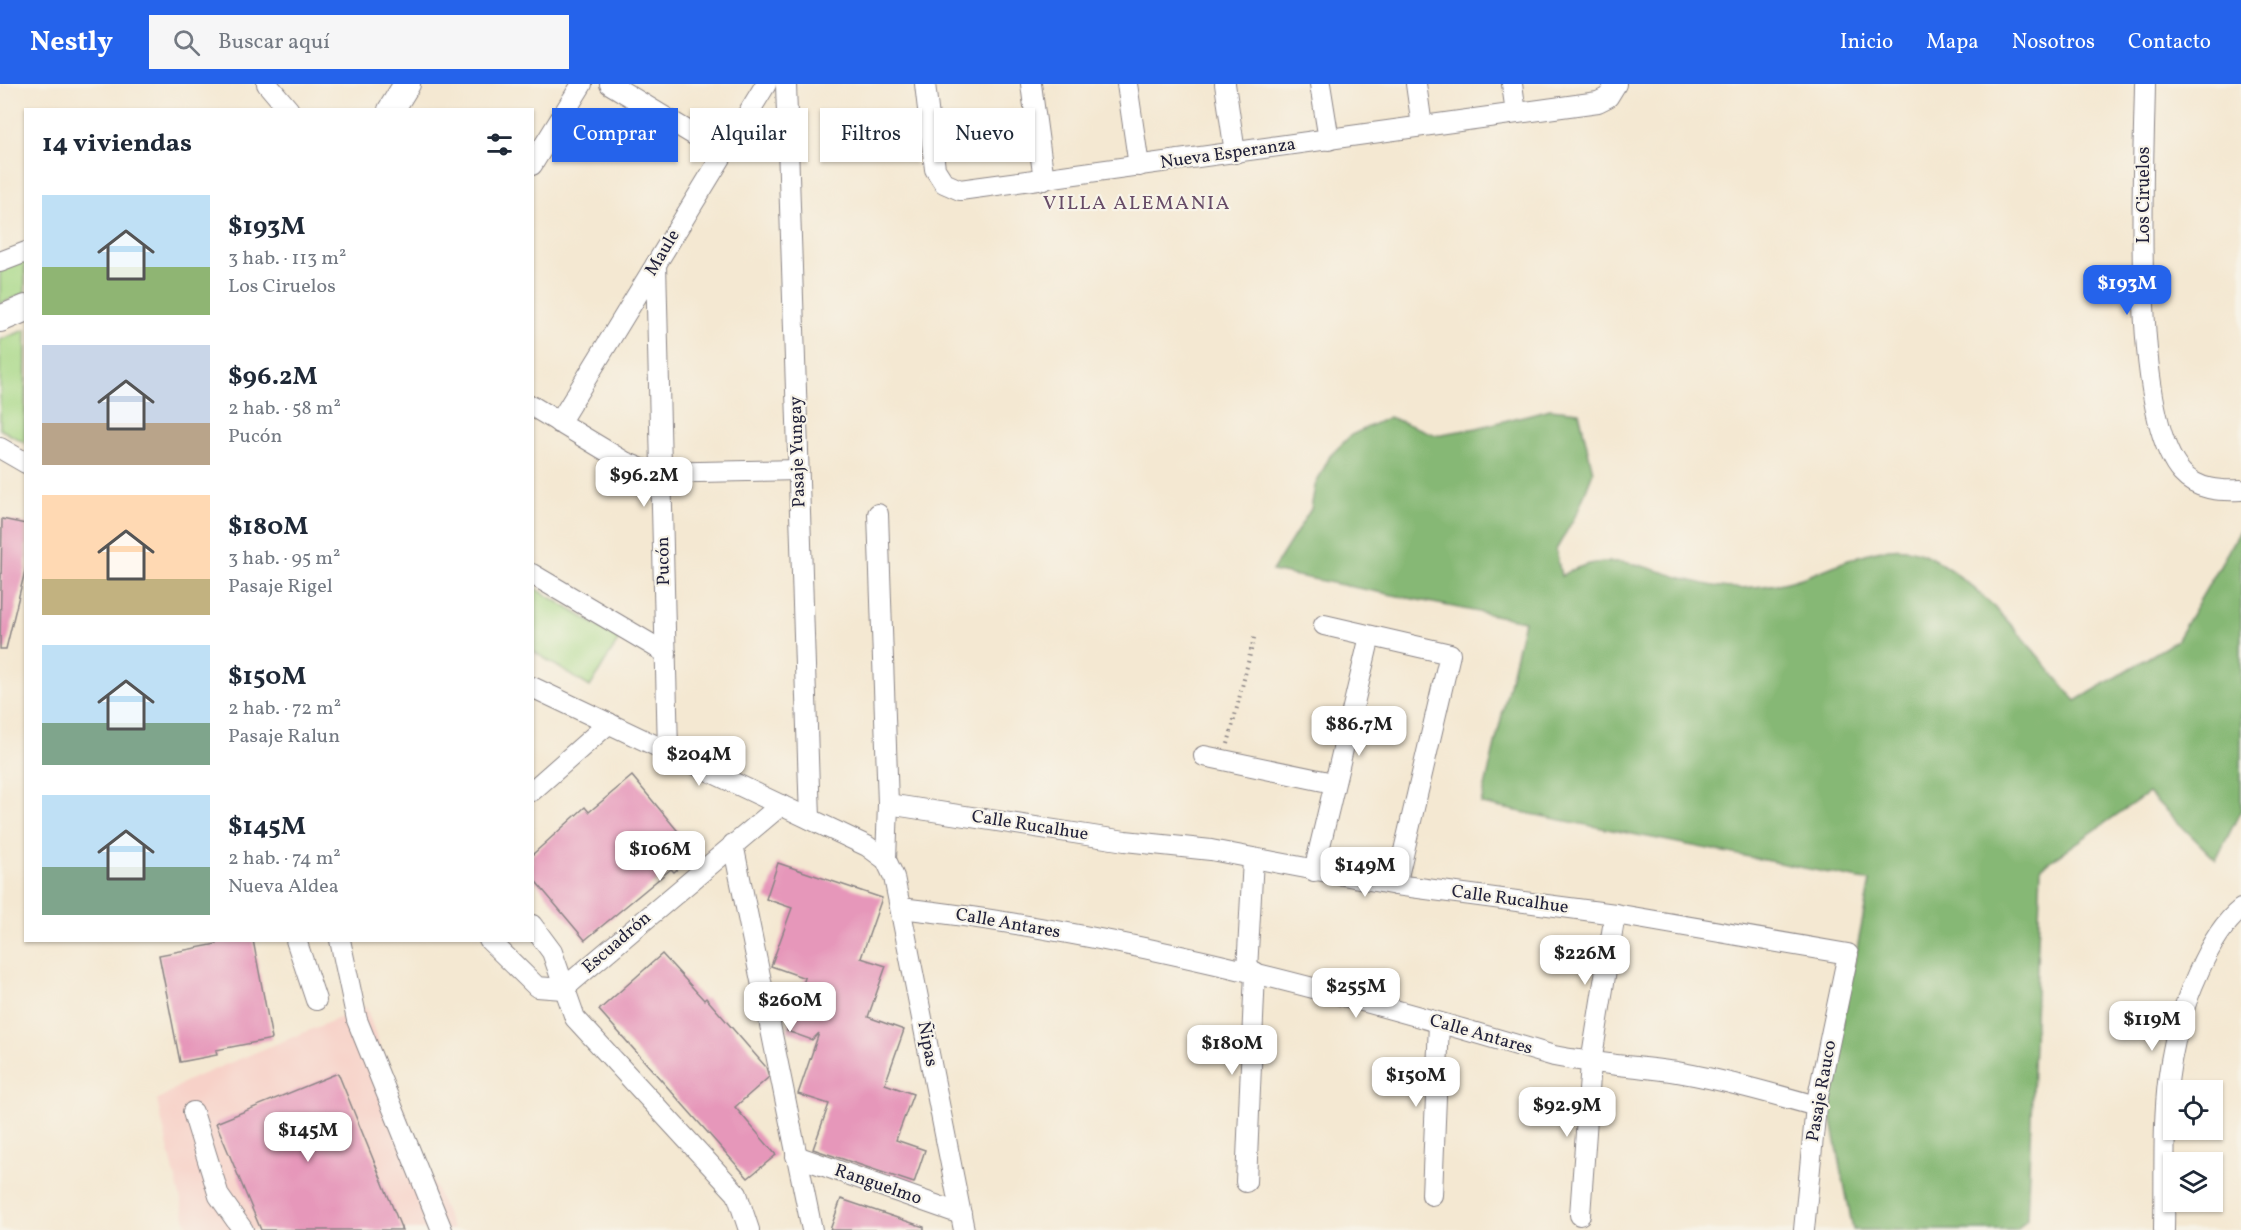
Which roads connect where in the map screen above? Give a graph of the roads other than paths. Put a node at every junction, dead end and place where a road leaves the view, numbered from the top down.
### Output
1 (267, 84) edge
2 (407, 84) edge
3 (582, 84) edge
4 (610, 84) edge
5 (766, 84) edge
6 (786, 84) edge
7 (925, 84) edge
8 (1030, 84) edge
9 (1127, 84) edge
10 (1225, 84) edge
11 (1320, 84) edge
12 (1416, 84) edge
13 (1512, 84) edge
14 (2145, 84) edge
15 (1614, 88) edge
16 (287, 108) edge
17 (392, 108) edge
18 (751, 108) edge
19 (1516, 113) junction
20 (1422, 126) junction
21 (690, 132) edge
22 (1329, 140) junction
23 (1235, 153) junction
24 (534, 162) edge
25 (718, 162) edge
26 (1139, 166) junction
27 (1044, 180) junction
28 (24, 253) edge
29 (0, 262) edge
30 (656, 264) junction
31 (24, 309) edge
32 (0, 319) edge
33 (534, 407) edge
34 (560, 423) junction
35 (0, 448) edge
36 (24, 462) edge
37 (798, 470) junction
38 (662, 474) junction
39 (2241, 490) edge
40 (878, 514) dead end
41 (534, 575) edge
42 (1324, 625) dead end
43 (1370, 636) junction
44 (666, 653) junction
45 (534, 688) edge
46 (609, 723) junction
47 (668, 752) junction
48 (1204, 756) dead end
49 (1333, 783) junction
50 (534, 789) edge
51 (888, 804) junction
52 (781, 805) junction
53 (810, 819) junction
54 (733, 844) junction
55 (1253, 859) junction
56 (886, 860) junction
57 (1314, 871) junction
58 (1396, 885) junction
59 (900, 908) junction
60 (2241, 909) edge
61 (1615, 914) junction
62 (534, 928) edge
63 (297, 942) edge
64 (340, 942) edge
65 (491, 942) edge
66 (1848, 954) joint
67 (1251, 971) junction
68 (563, 989) junction
69 (316, 1000) dead end
70 (1439, 1023) junction
71 (1592, 1063) junction
72 (1816, 1106) junction
73 (192, 1112) dead end
74 (796, 1156) junction
75 (1246, 1182) dead end
76 (1431, 1196) dead end
77 (1580, 1215) dead end
78 (963, 1222) edge
79 (243, 1230) edge
80 (442, 1230) edge
81 (749, 1230) edge
82 (812, 1230) edge
83 (1804, 1230) edge
84 (2164, 1230) edge

1 - 16 street
2 - 17 main road
3 - 24 street
4 - 21 street
5 - 18 street, Maule
6 - 37 street, Pasaje Yungay
7 - 27 street, Nueva Esperanza
8 - 27 street
9 - 26 street
10 - 23 street
11 - 22 street
12 - 20 street
13 - 19 street
14 - 39 street, Los Ciruelos
15 - 19 street, Nueva Esperanza
19 - 20 street, Nueva Esperanza
20 - 22 street, Nueva Esperanza
22 - 23 street, Nueva Esperanza
23 - 26 street, Nueva Esperanza
25 - 30 street, Maule
26 - 27 street, Nueva Esperanza
28 - 29 street
30 - 34 street, Maule
30 - 38 street, Pucón
31 - 32 main road
33 - 34 street
34 - 38 street
35 - 36 street
37 - 38 street
37 - 53 street, Pasaje Yungay
38 - 44 street, Pucón
40 - 51 street
41 - 44 street
42 - 43 street
43 - 49 street
43 - 58 street
44 - 47 street, Pucón
45 - 46 street
46 - 47 street
46 - 50 street
47 - 52 street
48 - 49 street
49 - 57 street
51 - 55 street, Calle Rucalhue
51 - 56 street
52 - 53 street
52 - 54 street, Escuadrón
53 - 56 street
54 - 68 street, Escuadrón
54 - 74 street
55 - 57 street, Calle Rucalhue
55 - 67 street
56 - 59 street, Ñipas
57 - 58 street, Calle Rucalhue
58 - 61 street, Calle Rucalhue
59 - 67 street, Calle Antares
59 - 78 street, Ñipas
60 - 84 street
61 - 66 street, Calle Rucalhue
61 - 71 street
62 - 68 street
63 - 69 street
64 - 80 street
65 - 68 street
66 - 72 street, Pasaje Rauco
67 - 70 street, Calle Antares
67 - 75 street
68 - 81 street
70 - 71 street, Calle Antares
70 - 76 street
71 - 72 street, Calle Antares
71 - 77 street
72 - 83 street, Pasaje Rauco
73 - 79 street
74 - 78 street, Ranguelmo
74 - 82 street

